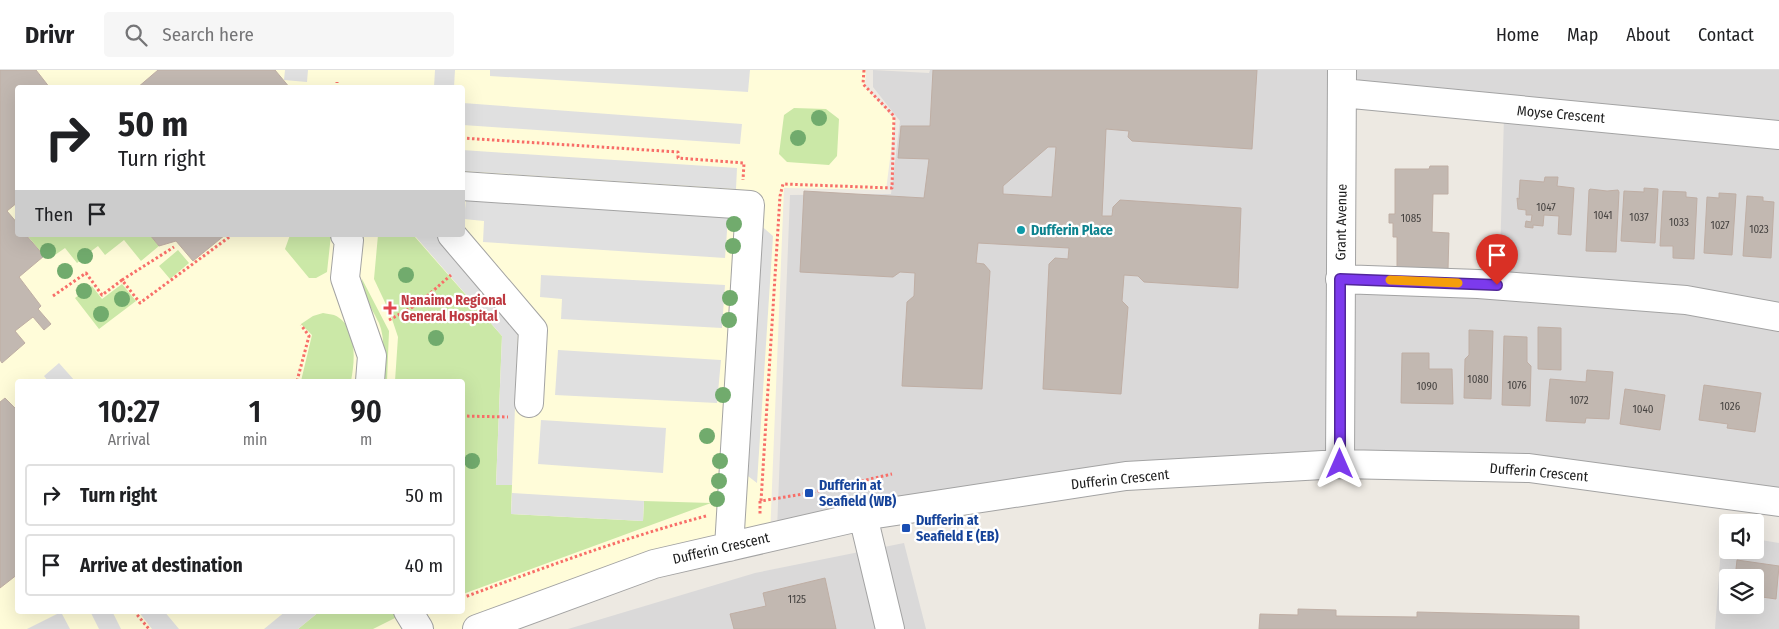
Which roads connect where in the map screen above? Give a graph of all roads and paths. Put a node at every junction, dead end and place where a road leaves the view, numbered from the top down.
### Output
1 (864, 70) edge
2 (1342, 82) edge
3 (1779, 135) edge
4 (465, 138) edge
5 (465, 186) edge
6 (747, 192) junction
7 (229, 237) edge
8 (349, 237) edge
9 (454, 237) edge
10 (174, 247) dead end
11 (471, 258) junction
12 (1340, 279) junction
13 (122, 280) junction
14 (53, 296) dead end
15 (1779, 317) edge
16 (389, 320) dead end
17 (301, 325) dead end
18 (298, 379) edge
19 (370, 379) edge
20 (520, 410) joint
21 (465, 416) edge
22 (1340, 464) junction
23 (892, 474) dead end
24 (761, 501) junction
25 (1779, 502) edge
26 (731, 509) junction
27 (863, 516) junction
28 (729, 547) junction
29 (465, 597) edge
30 (136, 614) edge
31 (410, 614) edge
32 (149, 629) edge
33 (419, 629) edge
34 (478, 629) edge
35 (890, 629) edge

1 - 24 path
2 - 3 street, Moyse Crescent
2 - 12 street, Grant Avenue
4 - 6 path
5 - 6 street
6 - 26 street
7 - 13 path
8 - 19 street
9 - 11 street
10 - 13 path
11 - 16 path
11 - 20 street
12 - 15 street
12 - 22 street, Grant Avenue
13 - 14 path
17 - 18 path
20 - 21 path
22 - 25 street, Dufferin Crescent
22 - 27 street, Dufferin Crescent
23 - 24 path
24 - 26 path
26 - 28 street
26 - 29 path
27 - 28 street, Dufferin Crescent
27 - 35 street
28 - 34 street, Dufferin Crescent
30 - 32 path
31 - 33 street

